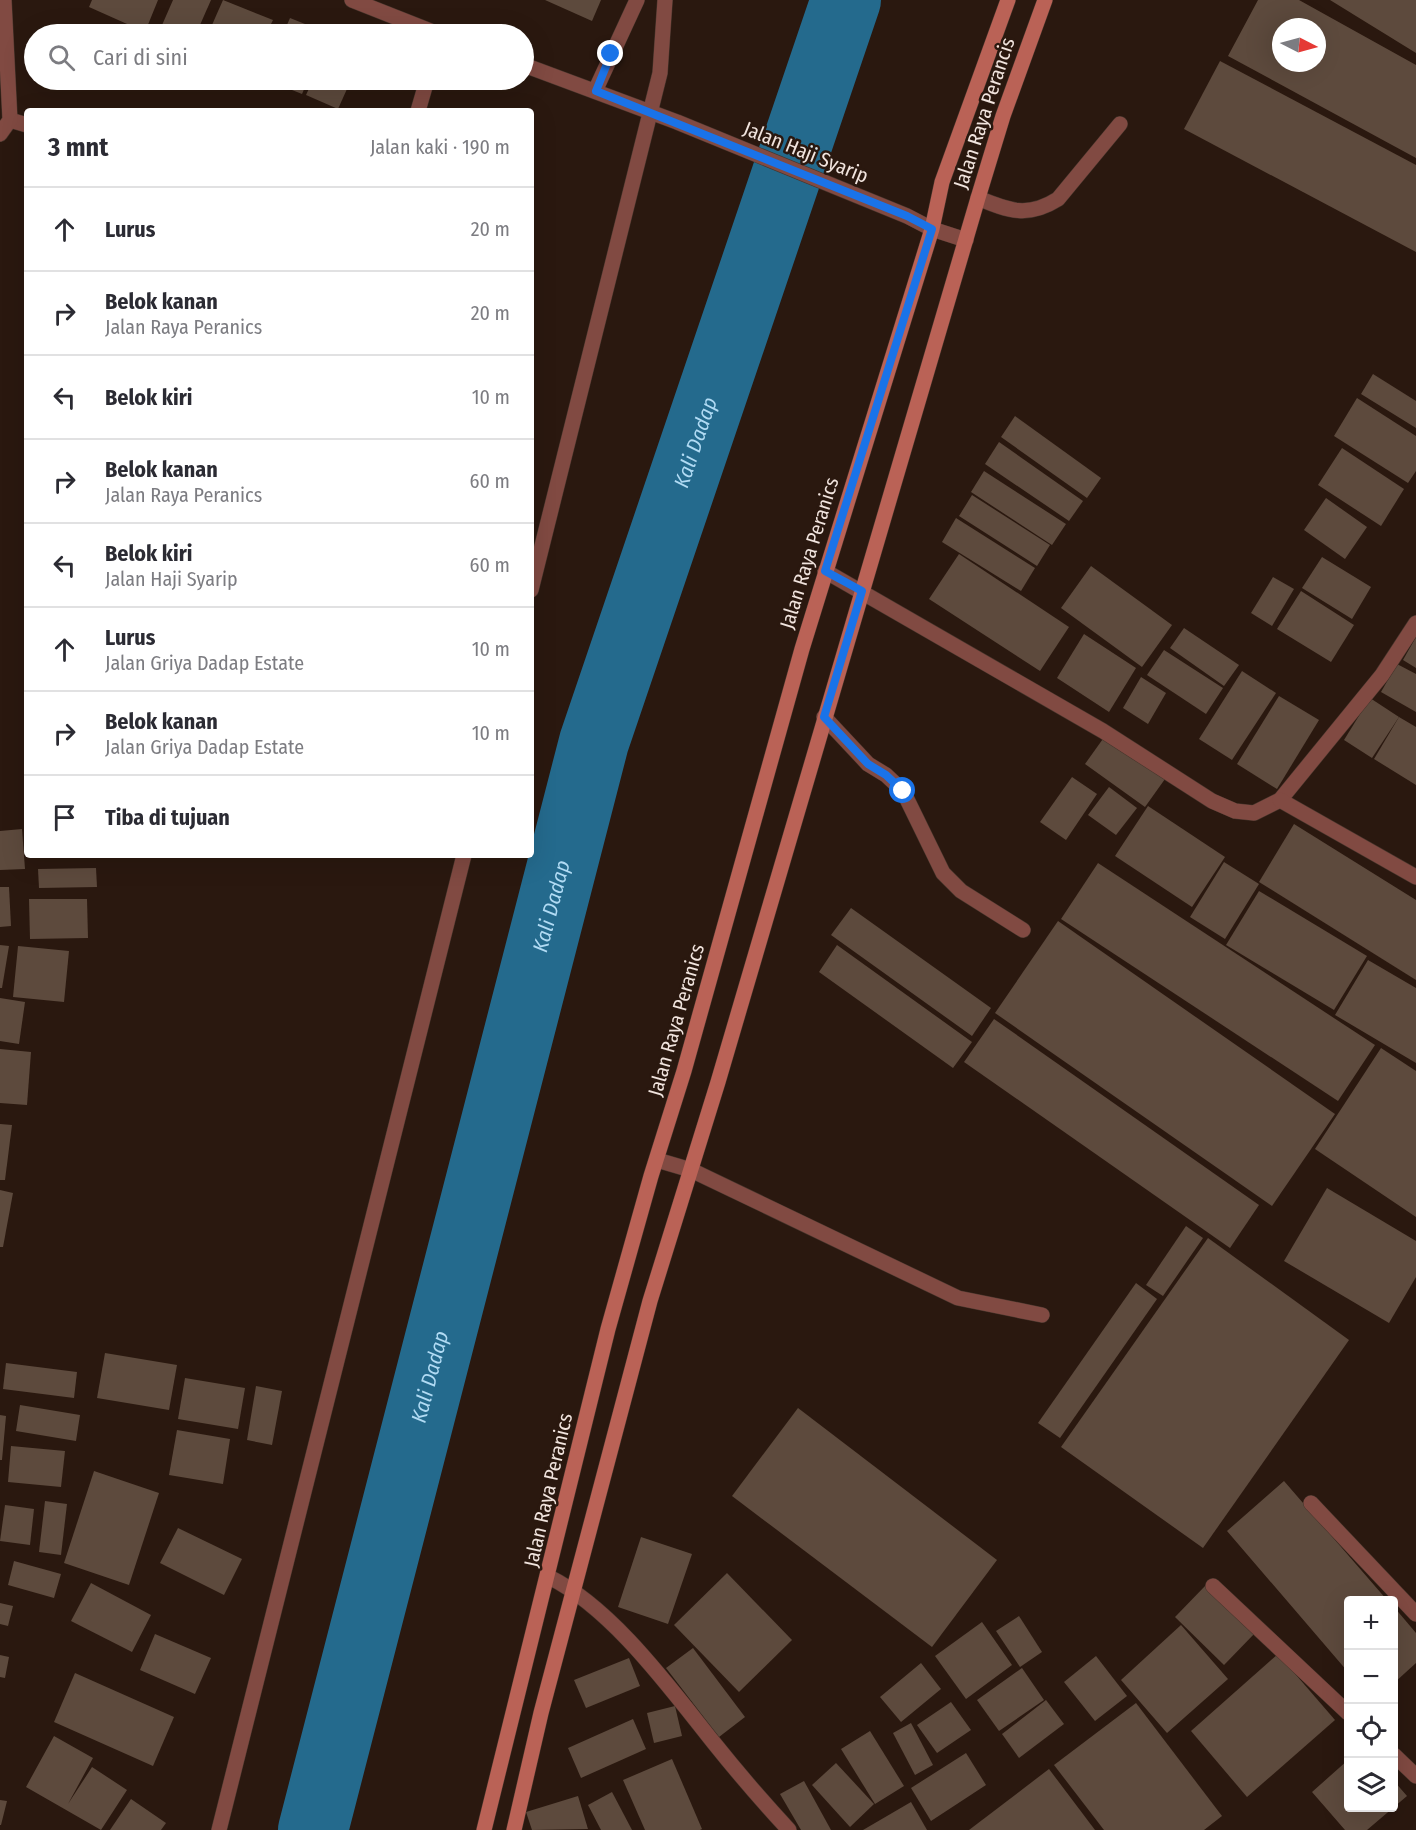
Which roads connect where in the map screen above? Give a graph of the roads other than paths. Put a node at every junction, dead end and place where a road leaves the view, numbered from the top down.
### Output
1 (4, 0) edge
2 (352, 0) edge
3 (637, 0) edge
4 (665, 0) edge
5 (1008, 0) edge
6 (1045, 0) edge
7 (413, 24) edge
8 (534, 69) edge
9 (424, 90) edge
10 (596, 91) junction
11 (419, 108) edge
12 (651, 113) junction
13 (10, 120) junction
14 (24, 124) edge
15 (1119, 124) dead end
16 (0, 134) edge
17 (978, 198) junction
18 (932, 229) junction
19 (966, 240) junction
20 (825, 571) junction
21 (534, 578) edge
22 (862, 591) junction
23 (1416, 623) edge
24 (824, 717) junction
25 (1280, 800) junction
26 (463, 858) edge
27 (1416, 877) edge
28 (1023, 930) dead end
29 (657, 1160) junction
30 (691, 1170) junction
31 (1042, 1315) dead end
32 (1311, 1503) dead end
33 (549, 1576) junction
34 (1213, 1586) dead end
35 (575, 1590) junction
36 (1416, 1614) edge
37 (1344, 1709) edge
38 (1397, 1758) edge
39 (1416, 1776) edge
40 (219, 1830) edge
41 (484, 1830) edge
42 (514, 1830) edge
43 (789, 1830) edge

1 - 13 street
2 - 7 street
3 - 10 street
4 - 12 street
5 - 18 street, Jalan Raya Perancis
6 - 17 street, Jalan Raya Perancis
8 - 10 street, Jalan Haji Syarip
9 - 11 street
10 - 12 street, Jalan Haji Syarip
12 - 18 street, Jalan Haji Syarip
12 - 21 street
13 - 14 street
13 - 16 street
15 - 17 street
17 - 19 street, Jalan Raya Perancis
18 - 19 street, Jalan Haji Syarip
18 - 20 street, Jalan Raya Peranics
19 - 22 street
20 - 22 street
20 - 29 street, Jalan Raya Peranics
22 - 24 street
22 - 25 street
23 - 25 street
24 - 28 street
24 - 30 street
25 - 27 street
26 - 40 street
29 - 30 street
29 - 33 street, Jalan Raya Peranics
30 - 31 street
30 - 35 street
32 - 36 street
33 - 35 street
33 - 41 street, Jalan Raya Peranics
34 - 37 street
35 - 42 street
35 - 43 street
38 - 39 street

